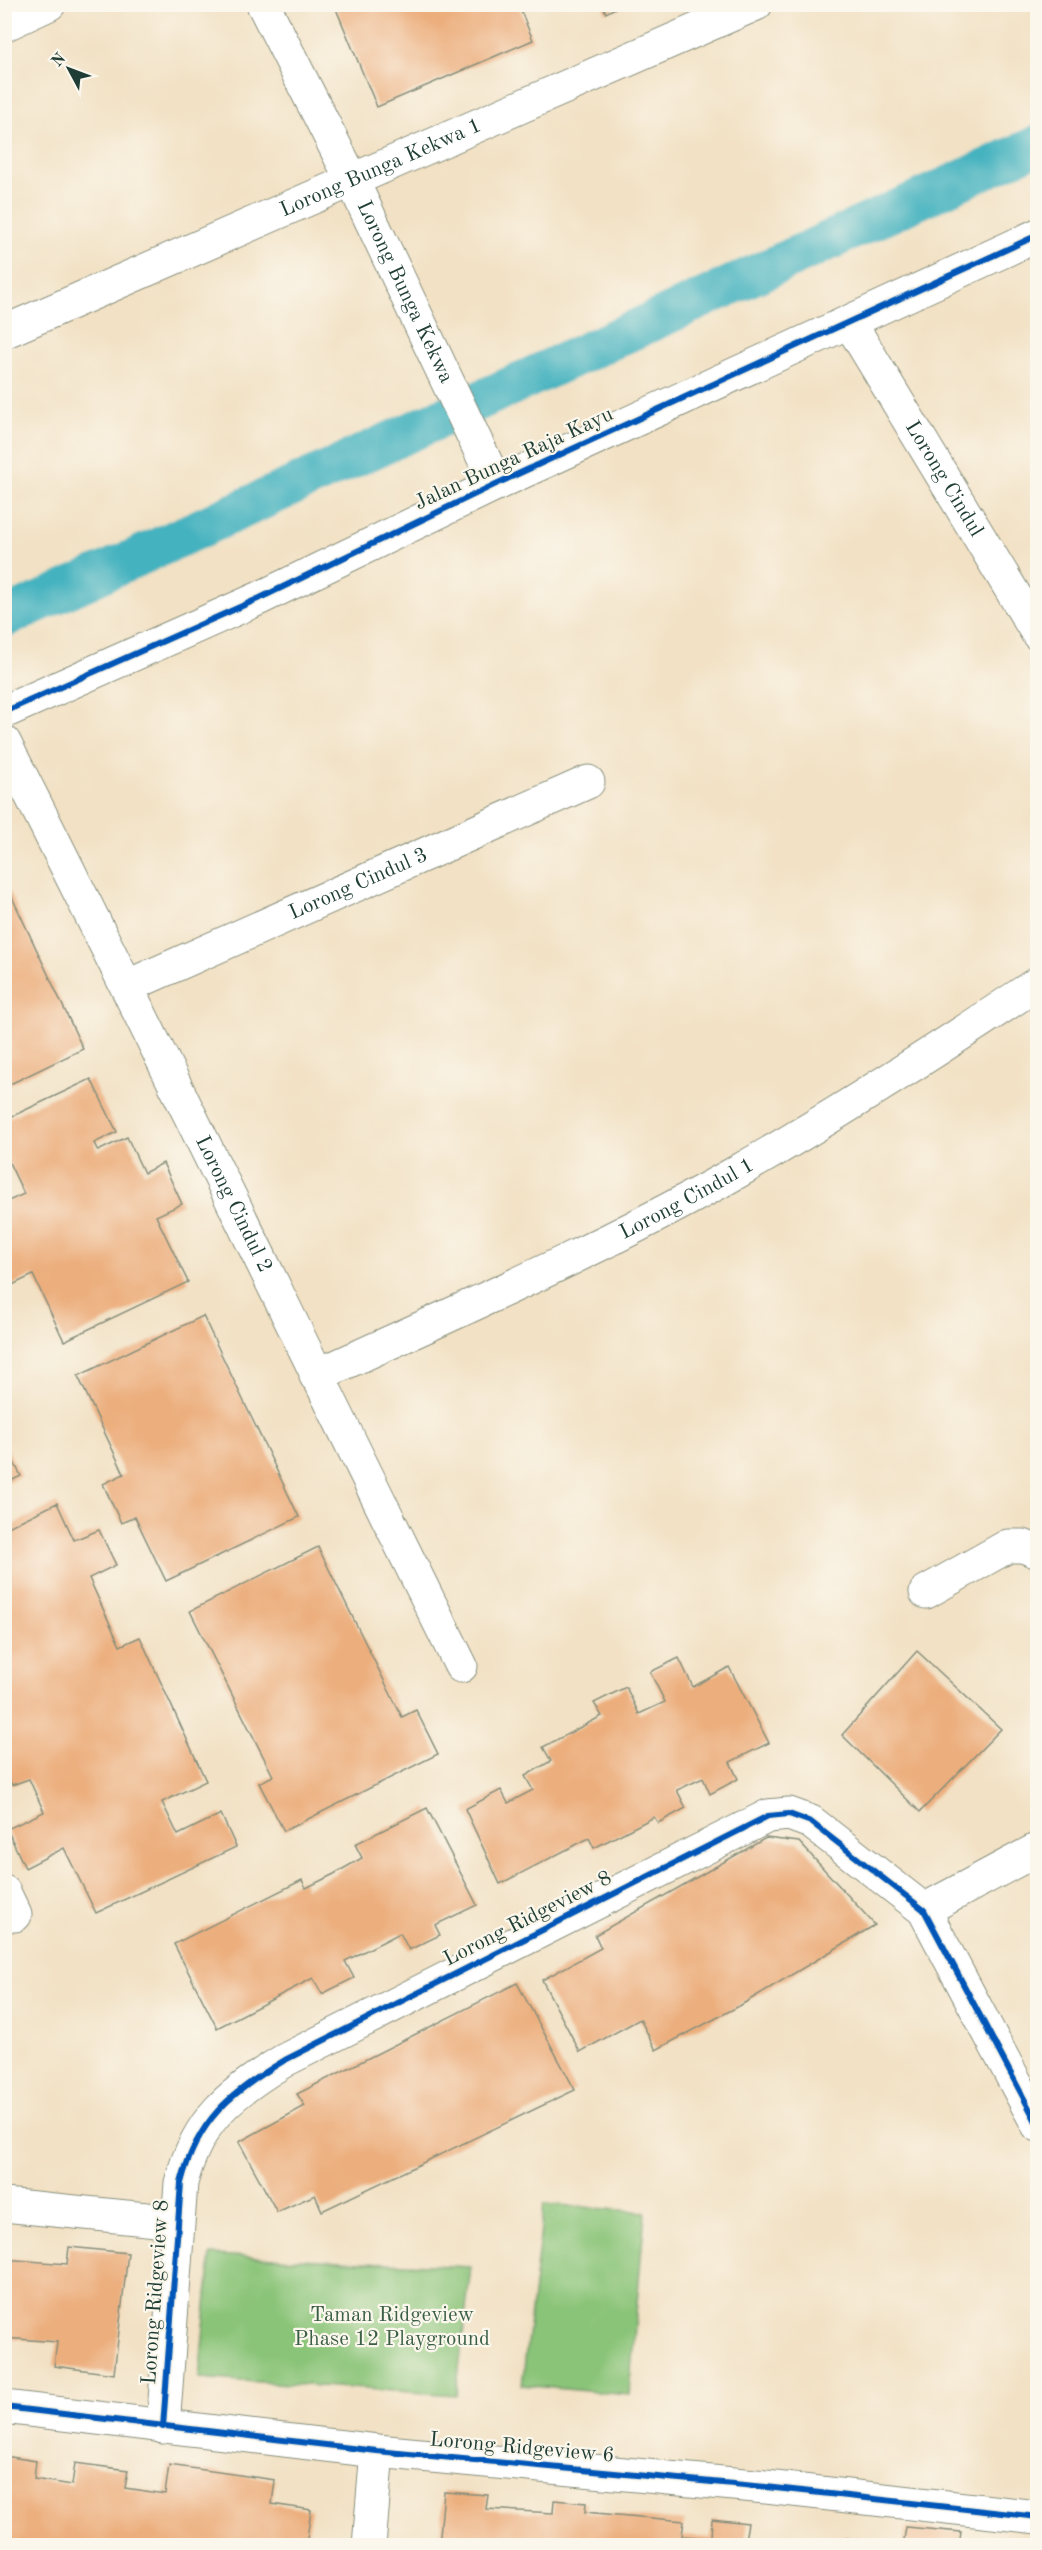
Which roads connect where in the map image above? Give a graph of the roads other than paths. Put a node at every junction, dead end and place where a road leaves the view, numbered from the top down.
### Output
1 (49, 4) edge
2 (263, 4) edge
3 (756, 4) edge
4 (4, 25) edge
5 (352, 180) junction
6 (1038, 235) edge
7 (850, 323) junction
8 (4, 332) edge
9 (496, 484) junction
10 (1038, 633) edge
11 (4, 712) edge
12 (4, 742) edge
13 (588, 782) dead end
14 (1038, 983) edge
15 (128, 986) junction
16 (316, 1376) junction
17 (1038, 1552) edge
18 (926, 1592) dead end
19 (461, 1666) dead end
20 (1038, 1849) edge
21 (924, 1910) junction
22 (1038, 2125) edge
23 (4, 2205) edge
24 (177, 2223) junction
25 (4, 2407) edge
26 (163, 2427) junction
27 (377, 2451) junction
28 (1038, 2517) edge
29 (369, 2546) edge

1 - 4 street
2 - 5 street, Lorong Bunga Kekwa
3 - 5 street, Lorong Bunga Kekwa 1
5 - 8 street, Lorong Bunga Kekwa 1
5 - 9 street, Lorong Bunga Kekwa
6 - 7 street, Jalan Bunga Raja Kayu
7 - 9 street, Jalan Bunga Raja Kayu
7 - 10 street, Lorong Cindul
9 - 11 street, Jalan Bunga Raja Kayu
12 - 15 street, Lorong Cindul 2
13 - 15 street, Lorong Cindul 3
14 - 16 street, Lorong Cindul 1
15 - 16 street, Lorong Cindul 2
16 - 19 street, Lorong Cindul 2
17 - 18 street
20 - 21 street
21 - 22 street, Lorong Ridgeview 8
21 - 24 street, Lorong Ridgeview 8
23 - 24 street
24 - 26 street, Lorong Ridgeview 8
25 - 26 street, Lorong Ridgeview 6
26 - 27 street, Lorong Ridgeview 6
27 - 28 street, Lorong Ridgeview 6
27 - 29 street

